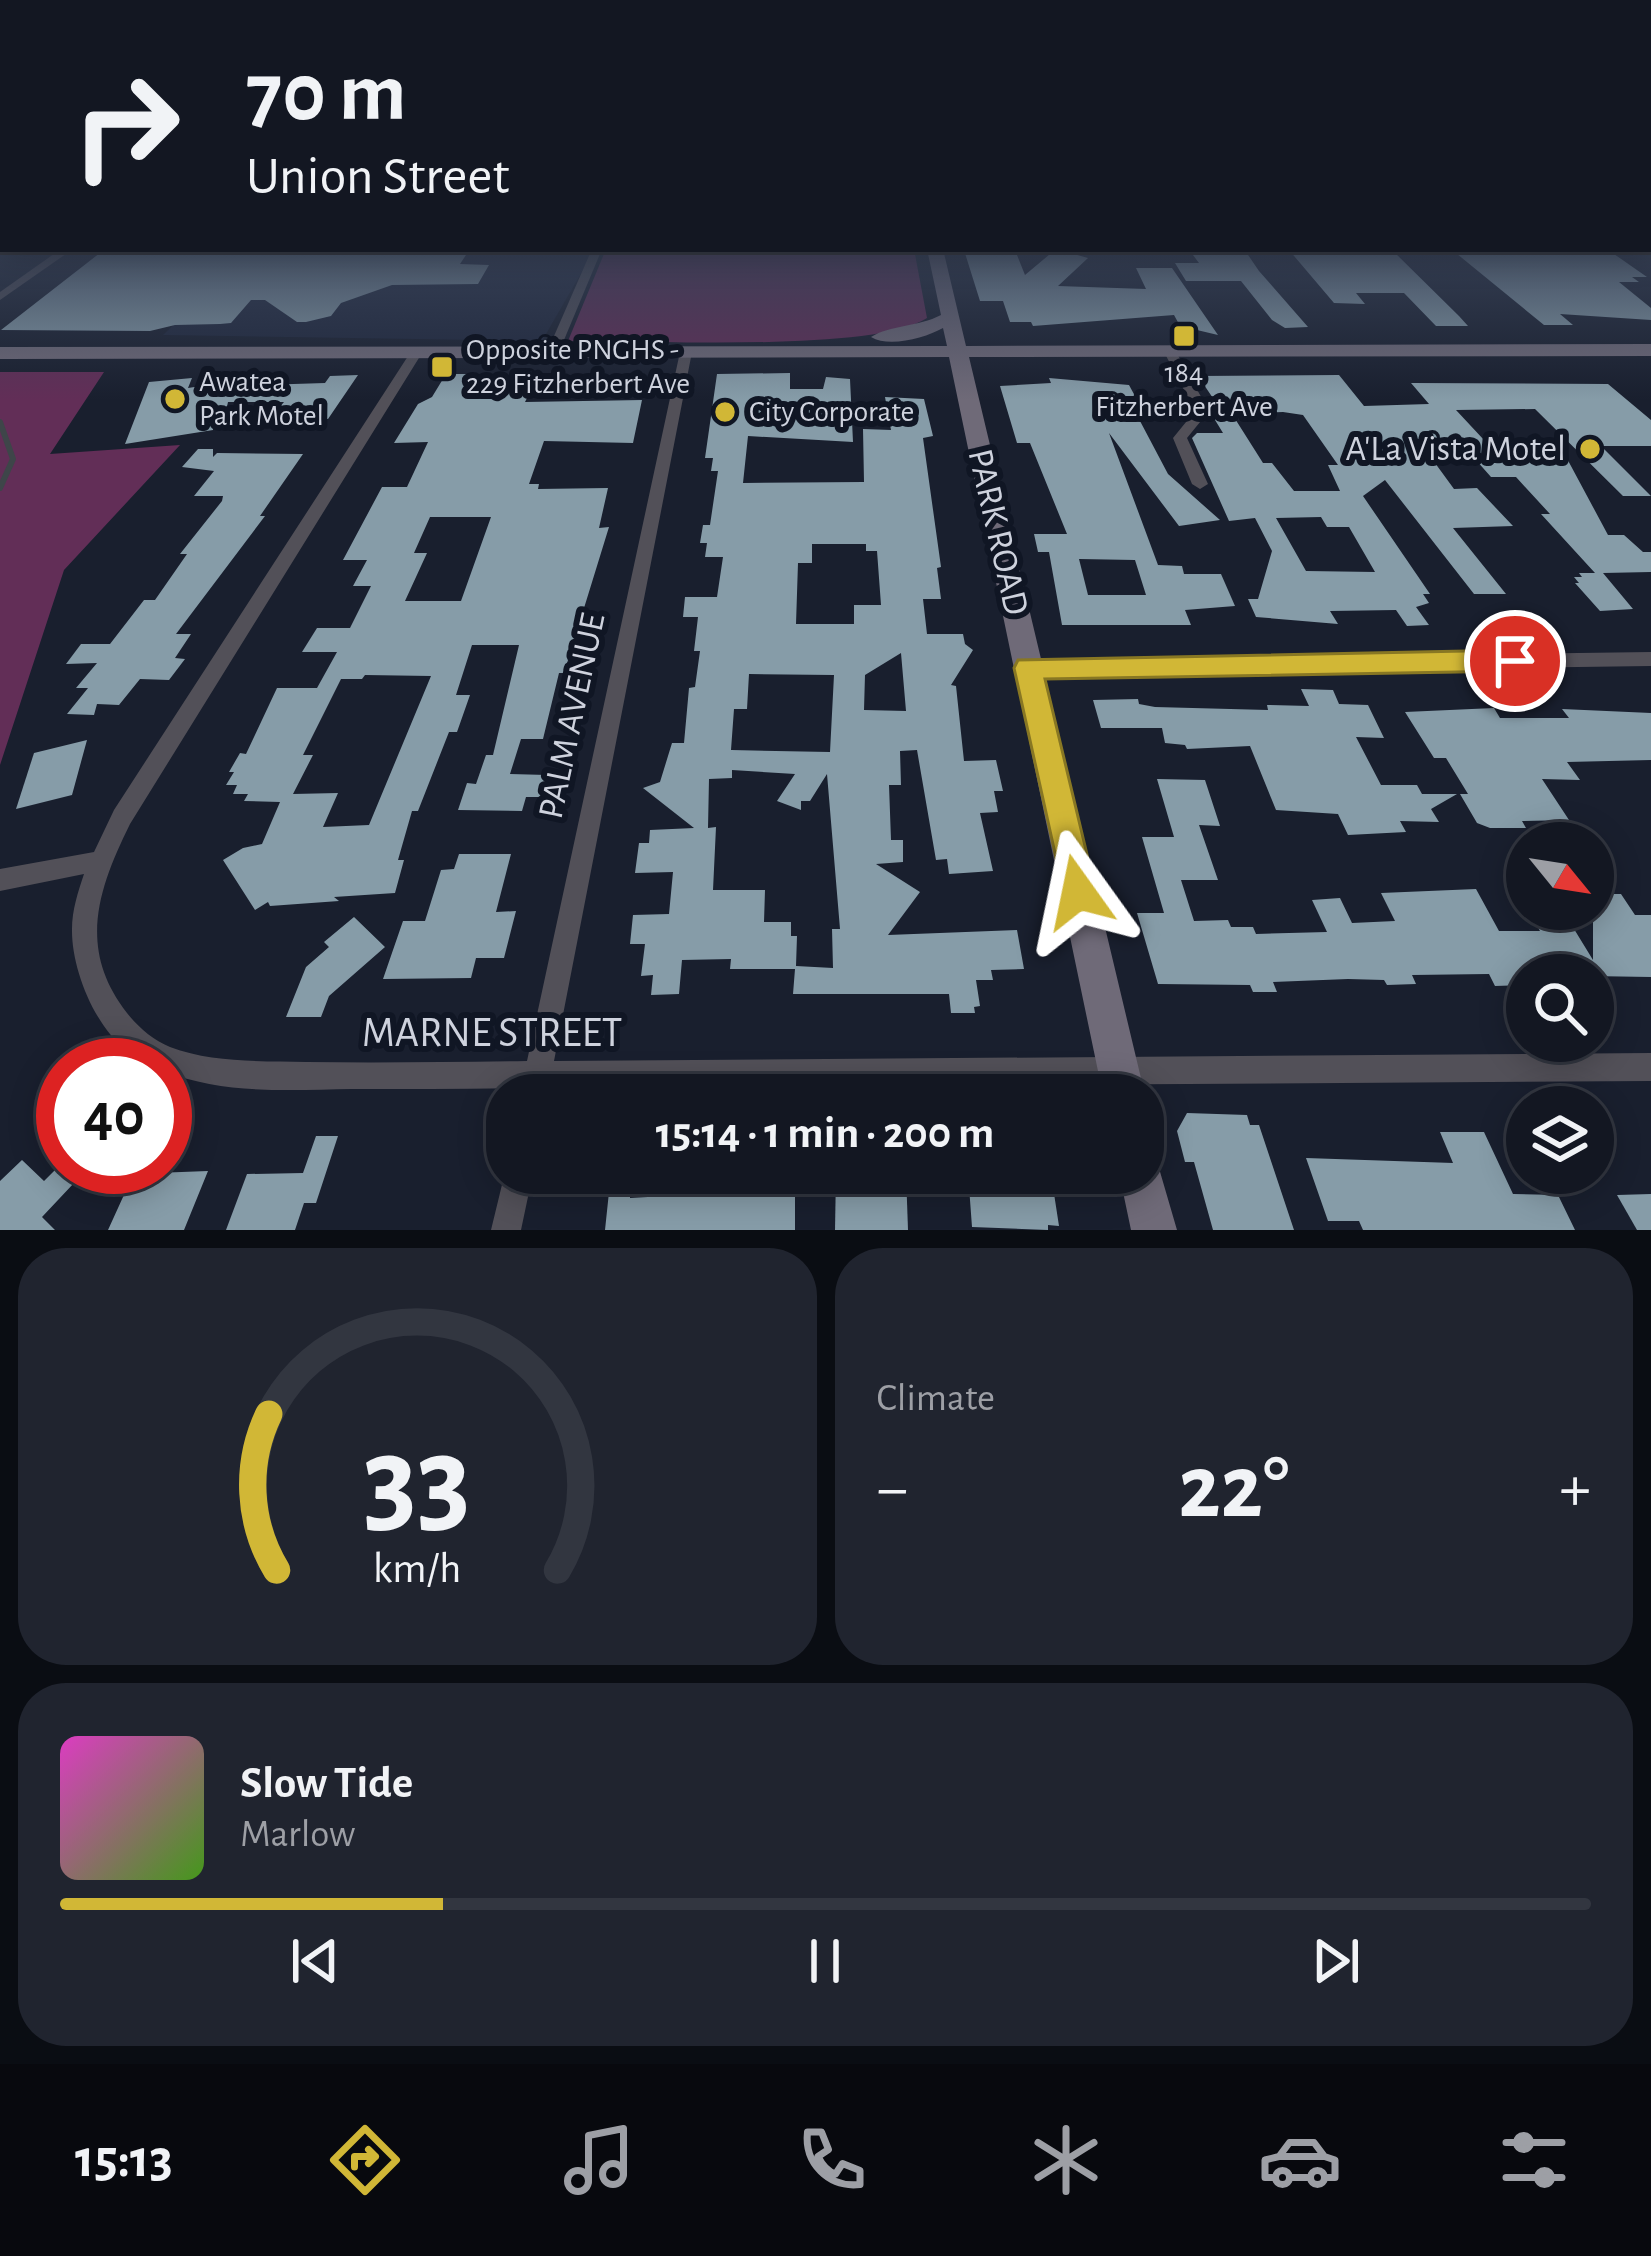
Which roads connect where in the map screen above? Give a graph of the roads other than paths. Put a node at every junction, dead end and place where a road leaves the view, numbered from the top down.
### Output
1 (581, 285) edge
2 (943, 285) edge
3 (950, 317) junction
4 (956, 350) junction
5 (1169, 350) junction
6 (1651, 350) edge
7 (416, 352) junction
8 (553, 352) junction
9 (686, 352) junction
10 (784, 352) junction
11 (0, 353) edge
12 (1200, 484) dead end
13 (1651, 658) edge
14 (1028, 668) junction
15 (100, 861) junction
16 (0, 880) edge
17 (1651, 1067) edge
18 (538, 1074) edge
19 (1119, 1074) edge
20 (1164, 1082) edge
21 (486, 1083) edge
22 (514, 1194) edge
23 (1146, 1194) edge
24 (506, 1230) edge
25 (1154, 1230) edge

1 - 8 street
2 - 3 main road, PARK ROAD
3 - 4 main road, PARK ROAD
3 - 10 main road
4 - 5 main road
4 - 10 main road
4 - 14 main road, PARK ROAD
5 - 6 main road
5 - 12 street
7 - 8 main road
7 - 11 main road
7 - 15 street, MARNE STREET
8 - 9 main road
9 - 10 main road
9 - 18 street, PALM AVENUE
13 - 14 street
14 - 19 main road, PARK ROAD
15 - 16 street
15 - 21 street, MARNE STREET
17 - 20 street, MARNE STREET
22 - 24 street
23 - 25 main road

